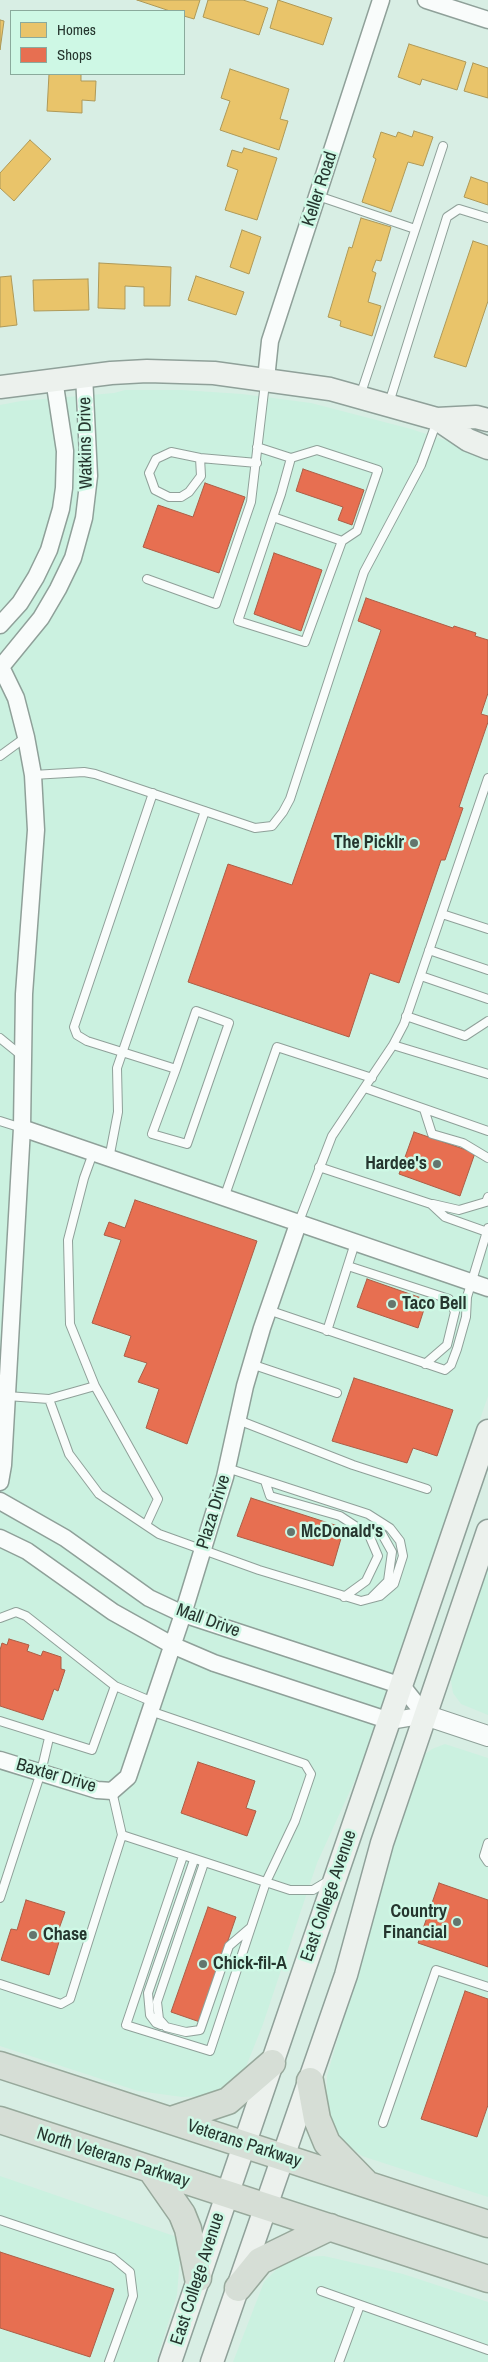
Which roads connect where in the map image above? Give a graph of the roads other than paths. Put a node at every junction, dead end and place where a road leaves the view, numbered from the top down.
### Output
1 (381, 0) edge
2 (426, 0) edge
3 (488, 20) edge
4 (443, 146) dead end
5 (318, 196) junction
6 (488, 218) edge
7 (415, 229) junction
8 (84, 375) junction
9 (54, 379) junction
10 (266, 379) junction
11 (0, 387) edge
12 (360, 396) junction
13 (389, 404) junction
14 (438, 419) junction
15 (488, 420) edge
16 (257, 447) junction
17 (488, 448) edge
18 (200, 458) junction
19 (291, 458) junction
20 (256, 463) junction
21 (273, 516) junction
22 (342, 541) junction
23 (147, 579) dead end
24 (0, 625) edge
25 (1, 666) edge
26 (26, 737) junction
27 (0, 756) edge
28 (32, 775) junction
29 (488, 778) edge
30 (153, 793) junction
31 (205, 811) junction
32 (442, 914) junction
33 (488, 929) edge
34 (430, 950) junction
35 (488, 970) edge
36 (421, 976) junction
37 (488, 999) edge
38 (406, 1016) junction
39 (488, 1021) edge
40 (0, 1038) edge
41 (393, 1045) junction
42 (123, 1052) junction
43 (23, 1056) junction
44 (176, 1069) junction
45 (488, 1074) edge
46 (372, 1078) junction
47 (364, 1088) junction
48 (424, 1109) junction
49 (0, 1121) edge
50 (22, 1128) junction
51 (488, 1131) edge
52 (93, 1153) junction
53 (109, 1158) junction
54 (488, 1158) edge
55 (319, 1166) junction
56 (224, 1198) junction
57 (488, 1198) edge
58 (431, 1204) junction
59 (298, 1224) junction
60 (487, 1230) edge
61 (355, 1243) junction
62 (348, 1266) junction
63 (471, 1282) junction
64 (488, 1288) edge
65 (268, 1310) junction
66 (327, 1331) junction
67 (252, 1364) junction
68 (425, 1364) junction
69 (95, 1386) junction
70 (337, 1393) dead end
71 (6, 1396) junction
72 (49, 1400) junction
73 (238, 1420) junction
74 (488, 1431) edge
75 (227, 1468) junction
76 (265, 1481) junction
77 (0, 1482) edge
78 (427, 1489) dead end
79 (0, 1501) edge
80 (146, 1525) junction
81 (358, 1528) junction
82 (488, 1531) edge
83 (0, 1538) edge
84 (203, 1550) junction
85 (344, 1597) junction
86 (370, 1598) junction
87 (183, 1614) junction
88 (0, 1618) edge
89 (172, 1645) junction
90 (115, 1686) junction
91 (402, 1686) junction
92 (152, 1707) junction
93 (425, 1715) junction
94 (390, 1720) junction
95 (0, 1721) edge
96 (488, 1736) edge
97 (49, 1738) junction
98 (1, 1762) edge
99 (40, 1772) junction
100 (112, 1791) junction
101 (122, 1835) junction
102 (488, 1843) edge
103 (183, 1856) junction
104 (194, 1860) junction
105 (488, 1862) edge
106 (204, 1863) junction
107 (335, 1876) junction
108 (266, 1882) junction
109 (0, 1898) edge
110 (251, 1928) junction
111 (0, 1984) edge
112 (488, 1987) edge
113 (166, 2027) junction
114 (272, 2064) junction
115 (0, 2065) edge
116 (310, 2081) junction
117 (0, 2120) edge
118 (171, 2120) junction
119 (383, 2123) dead end
120 (243, 2144) junction
121 (284, 2158) junction
122 (152, 2170) junction
123 (368, 2185) junction
124 (226, 2195) junction
125 (266, 2208) junction
126 (0, 2220) edge
127 (488, 2224) edge
128 (330, 2227) junction
129 (198, 2278) junction
130 (488, 2279) edge
131 (238, 2288) junction
132 (321, 2291) dead end
133 (360, 2305) junction
134 (488, 2350) edge
135 (109, 2362) edge
136 (170, 2362) edge
137 (212, 2362) edge
138 (339, 2362) edge

1 - 5 street, Keller Road
2 - 3 street
4 - 7 lane
5 - 7 lane
5 - 10 street, Keller Road
6 - 13 lane
7 - 12 lane
8 - 9 main road
8 - 10 main road
8 - 25 street, Watkins Drive
9 - 11 main road
9 - 24 street, Watkins Drive
10 - 12 main road
10 - 16 lane
12 - 13 main road
13 - 14 main road
14 - 15 main road
14 - 17 main road
14 - 31 lane
16 - 19 lane
16 - 20 lane
18 - 18 lane
18 - 20 lane
19 - 21 lane
19 - 22 lane
20 - 23 lane
21 - 22 lane
21 - 22 lane
25 - 26 street
26 - 27 lane
26 - 28 street
28 - 30 lane
28 - 43 street
29 - 32 lane
30 - 31 lane
30 - 42 lane
31 - 42 lane
32 - 33 lane
32 - 34 lane
34 - 35 lane
34 - 36 lane
36 - 37 lane
36 - 38 lane
38 - 39 lane
38 - 41 lane
40 - 43 lane
41 - 45 lane
41 - 46 lane
42 - 44 lane
42 - 53 lane
43 - 50 street
44 - 44 lane
46 - 47 lane
46 - 56 lane
47 - 48 lane
47 - 55 lane
48 - 51 lane
48 - 54 lane
49 - 50 lane
50 - 52 street
50 - 71 street
52 - 53 street
52 - 69 lane
53 - 56 street
55 - 58 lane
55 - 59 lane
56 - 59 street
57 - 58 lane
58 - 60 lane
59 - 61 street
59 - 65 street, Plaza Drive
60 - 63 lane
61 - 62 lane
61 - 63 street
62 - 66 lane
62 - 68 lane
63 - 64 street
63 - 68 lane
65 - 66 lane
65 - 67 street, Plaza Drive
66 - 68 lane
67 - 70 lane
67 - 73 street, Plaza Drive
69 - 72 lane
69 - 80 lane
71 - 72 lane
71 - 77 street
72 - 80 lane
73 - 75 street, Plaza Drive
73 - 78 lane
74 - 91 main road, East College Avenue
75 - 76 lane
75 - 84 street, Plaza Drive
76 - 81 lane
76 - 86 lane
79 - 87 street, Mall Drive
80 - 84 lane
81 - 85 lane
81 - 86 lane
82 - 93 main road, East College Avenue
83 - 89 street, Mall Drive
84 - 85 lane
84 - 87 street, Plaza Drive
85 - 86 lane
87 - 89 street, Plaza Drive
87 - 91 street, Mall Drive
88 - 90 lane
89 - 92 street, Plaza Drive
89 - 94 street, Mall Drive
90 - 92 lane
90 - 97 lane
91 - 93 street
91 - 94 main road, East College Avenue
92 - 100 street, Plaza Drive
92 - 108 lane
93 - 94 street
93 - 96 street
93 - 116 main road, East College Avenue
94 - 107 main road, East College Avenue
95 - 97 lane
97 - 99 lane
98 - 99 street, Baxter Drive
99 - 100 street, Baxter Drive
99 - 109 lane
100 - 101 lane
101 - 103 lane
101 - 111 lane
102 - 105 lane
103 - 104 lane
103 - 110 lane
104 - 106 lane
104 - 113 lane
106 - 108 lane
106 - 113 lane
107 - 108 lane
107 - 114 main road, East College Avenue
108 - 110 lane
110 - 113 lane
112 - 119 lane
114 - 118 highway
114 - 120 main road, East College Avenue
115 - 118 highway, Veterans Parkway
116 - 121 main road, East College Avenue
116 - 123 highway
117 - 122 highway, North Veterans Parkway
118 - 120 highway, Veterans Parkway
120 - 121 highway, Veterans Parkway
120 - 124 main road, East College Avenue
121 - 123 highway, Veterans Parkway
121 - 125 main road, East College Avenue
122 - 124 highway, North Veterans Parkway
122 - 129 highway
123 - 127 highway, Veterans Parkway
124 - 125 highway
124 - 129 main road, East College Avenue
125 - 128 highway
125 - 131 main road, East College Avenue
126 - 135 lane
128 - 130 highway
128 - 131 highway
129 - 136 main road, East College Avenue
131 - 137 main road, East College Avenue
132 - 133 lane
133 - 134 lane
133 - 138 lane

